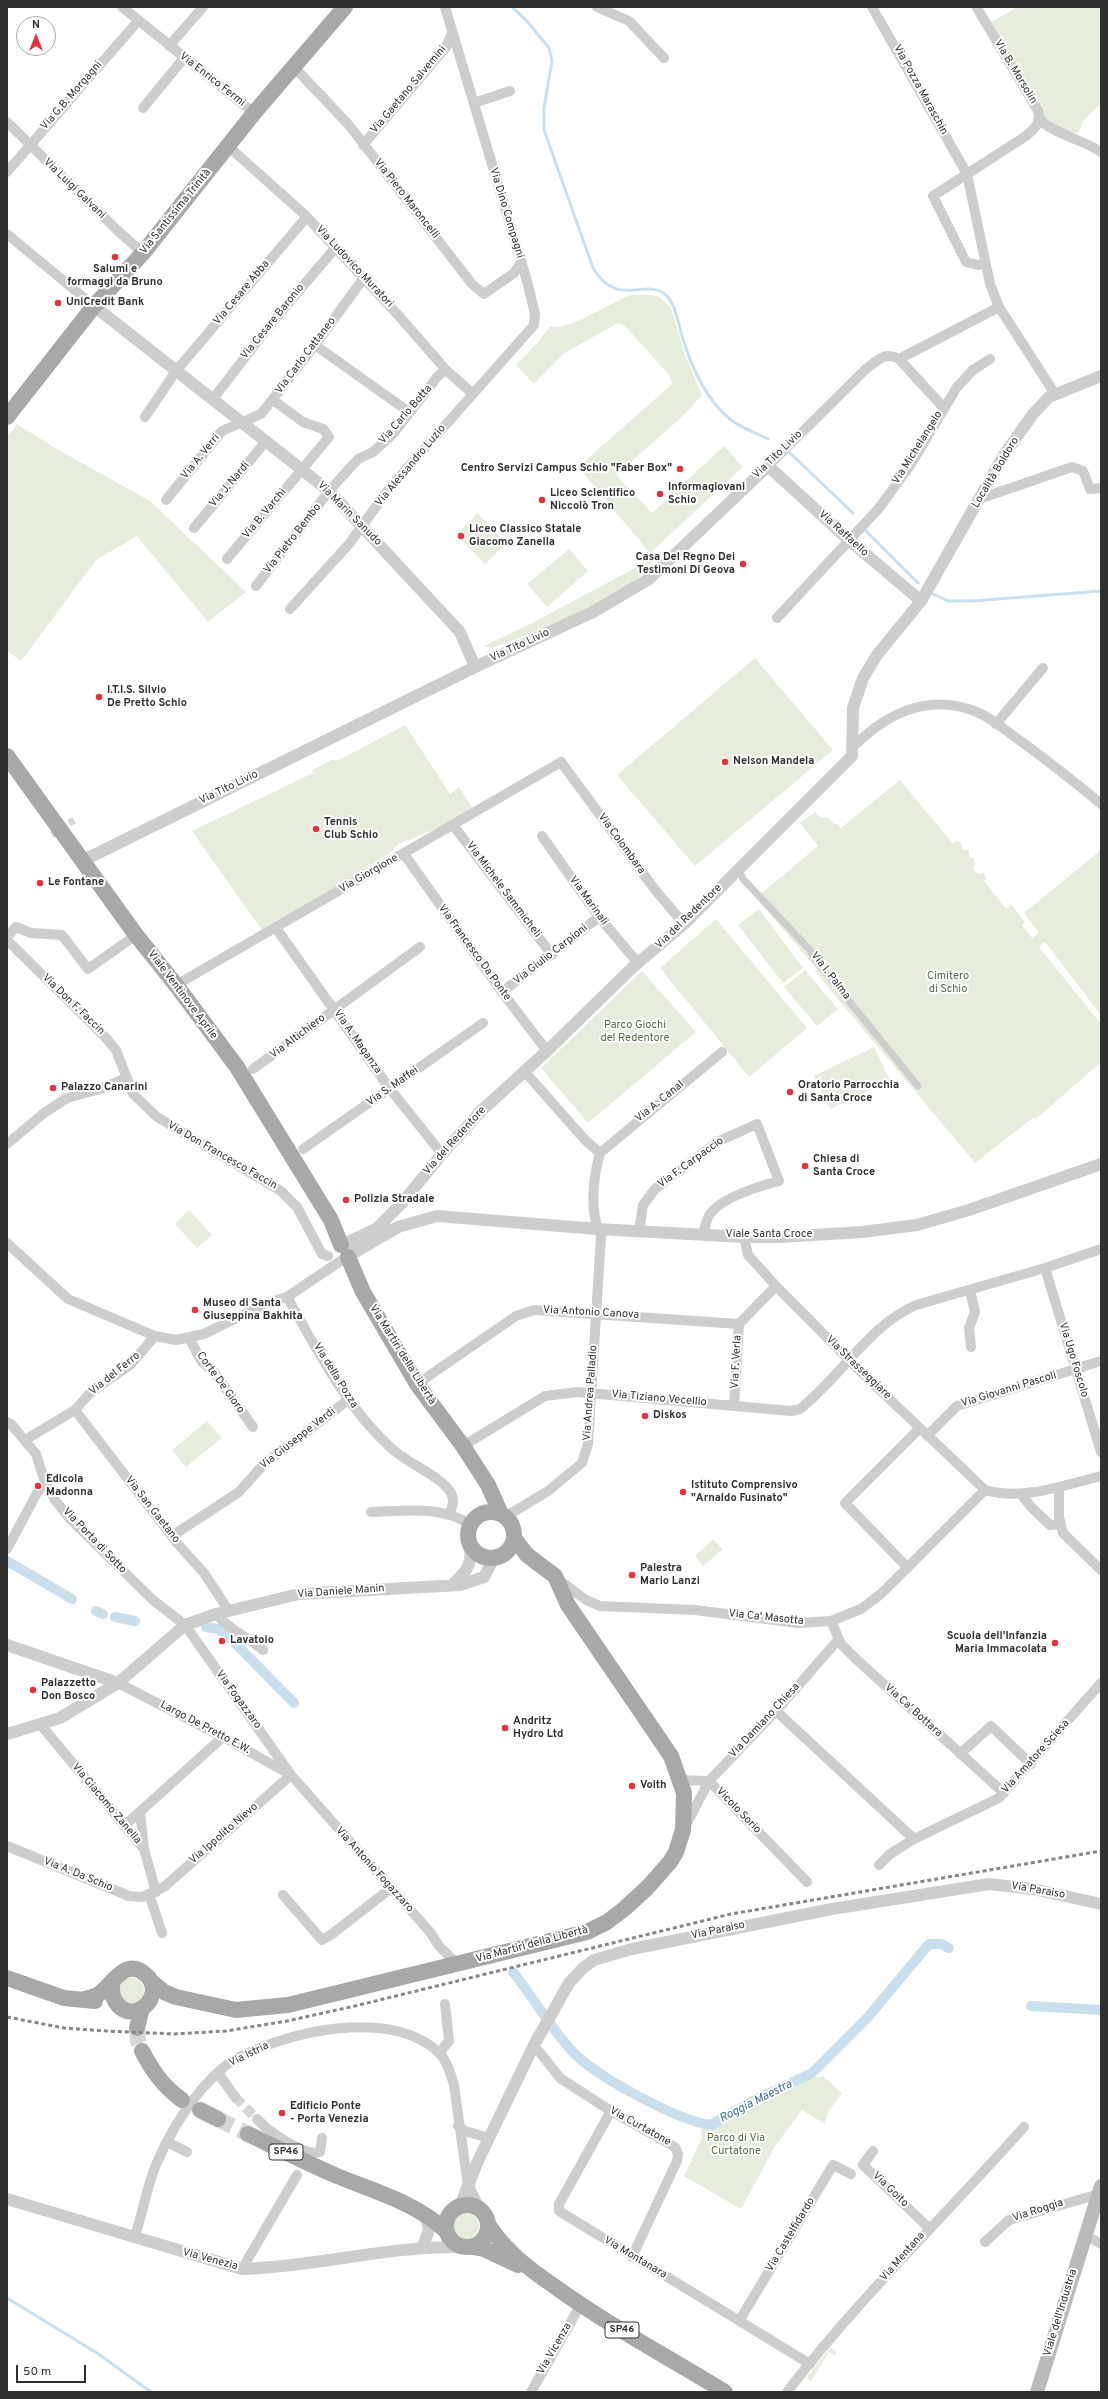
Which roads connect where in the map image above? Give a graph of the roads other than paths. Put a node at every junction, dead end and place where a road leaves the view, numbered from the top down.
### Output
1 (122, 7) edge
2 (202, 7) edge
3 (345, 7) edge
4 (445, 7) edge
5 (596, 7) edge
6 (872, 7) edge
7 (977, 8) dead end
8 (138, 21) junction
9 (452, 33) junction
10 (169, 46) junction
11 (184, 58) junction
12 (664, 58) dead end
13 (294, 67) junction
14 (510, 91) dead end
15 (474, 103) junction
16 (143, 108) dead end
17 (254, 113) junction
18 (1040, 119) junction
19 (7, 122) edge
20 (363, 144) junction
21 (29, 145) junction
22 (229, 147) junction
23 (1101, 152) edge
24 (7, 172) edge
25 (967, 174) junction
26 (305, 215) junction
27 (7, 234) edge
28 (336, 248) junction
29 (144, 253) junction
30 (521, 263) junction
31 (985, 264) junction
32 (363, 279) junction
33 (94, 306) junction
34 (999, 307) junction
35 (534, 325) joint
36 (315, 345) junction
37 (899, 359) junction
38 (990, 359) dead end
39 (446, 370) junction
40 (176, 371) junction
41 (1101, 376) edge
42 (473, 394) junction
43 (1055, 394) junction
44 (213, 399) junction
45 (273, 400) junction
46 (943, 407) junction
47 (409, 412) junction
48 (7, 417) edge
49 (145, 417) dead end
50 (242, 422) junction
51 (266, 441) junction
52 (768, 466) junction
53 (302, 470) junction
54 (1101, 488) edge
55 (329, 491) junction
56 (980, 498) junction
57 (166, 500) dead end
58 (364, 526) junction
59 (194, 528) dead end
60 (849, 540) junction
61 (227, 559) dead end
62 (256, 586) dead end
63 (923, 597) junction
64 (290, 609) dead end
65 (777, 618) dead end
66 (475, 667) junction
67 (1043, 668) dead end
68 (996, 724) junction
69 (853, 747) junction
70 (7, 756) edge
71 (561, 762) joint
72 (1101, 804) edge
73 (453, 825) junction
74 (542, 836) dead end
75 (404, 854) junction
76 (84, 860) junction
77 (739, 870) junction
78 (599, 917) junction
79 (684, 924) junction
80 (276, 928) junction
81 (7, 937) edge
82 (131, 939) junction
83 (7, 940) edge
84 (420, 947) dead end
85 (552, 955) junction
86 (638, 963) junction
87 (176, 985) junction
88 (502, 992) junction
89 (335, 1009) junction
90 (483, 1023) dead end
91 (547, 1051) junction
92 (722, 1052) dead end
93 (253, 1069) dead end
94 (525, 1072) junction
95 (127, 1078) junction
96 (918, 1086) dead end
97 (390, 1089) junction
98 (7, 1144) edge
99 (303, 1149) dead end
100 (600, 1152) junction
101 (442, 1154) junction
102 (1101, 1164) edge
103 (402, 1203) junction
104 (400, 1223) junction
105 (378, 1227) junction
106 (598, 1229) junction
107 (639, 1231) junction
108 (703, 1234) junction
109 (744, 1237) junction
110 (7, 1243) edge
111 (1101, 1249) edge
112 (346, 1252) junction
113 (328, 1256) dead end
114 (1046, 1268) junction
115 (776, 1286) junction
116 (970, 1290) junction
117 (287, 1297) junction
118 (596, 1313) junction
119 (739, 1324) junction
120 (155, 1336) junction
121 (189, 1338) junction
122 (971, 1347) dead end
123 (848, 1360) junction
124 (1101, 1361) edge
125 (1076, 1368) junction
126 (417, 1384) junction
127 (590, 1393) junction
128 (348, 1400) junction
129 (734, 1406) junction
130 (75, 1410) junction
131 (7, 1422) edge
132 (253, 1427) dead end
133 (920, 1428) junction
134 (927, 1436) junction
135 (25, 1440) junction
136 (463, 1446) junction
137 (1101, 1452) edge
138 (1101, 1476) edge
139 (45, 1482) junction
140 (1059, 1487) junction
141 (490, 1489) junction
142 (985, 1490) junction
143 (1021, 1494) junction
144 (371, 1512) dead end
145 (484, 1513) junction
146 (450, 1514) junction
147 (503, 1516) junction
148 (1060, 1524) junction
149 (471, 1525) junction
150 (172, 1536) junction
151 (514, 1538) junction
152 (470, 1541) junction
153 (7, 1549) edge
154 (497, 1557) junction
155 (542, 1567) junction
156 (908, 1568) junction
157 (469, 1569) junction
158 (1101, 1570) edge
159 (555, 1576) junction
160 (480, 1579) junction
161 (452, 1585) junction
162 (229, 1611) junction
163 (216, 1614) junction
164 (831, 1621) junction
165 (186, 1625) junction
166 (838, 1640) junction
167 (7, 1645) edge
168 (263, 1650) dead end
169 (58, 1662) junction
170 (118, 1683) junction
171 (1101, 1683) edge
172 (91, 1699) junction
173 (776, 1711) junction
174 (40, 1724) junction
175 (7, 1734) edge
176 (223, 1737) junction
177 (960, 1754) junction
178 (1031, 1764) junction
179 (291, 1775) junction
180 (681, 1780) junction
181 (708, 1781) junction
182 (1004, 1794) junction
183 (140, 1812) junction
184 (124, 1826) junction
185 (683, 1830) junction
186 (914, 1839) junction
187 (7, 1846) edge
188 (144, 1849) junction
189 (879, 1865) dead end
190 (807, 1882) dead end
191 (390, 1889) junction
192 (152, 1893) junction
193 (283, 1895) dead end
194 (1101, 1904) edge
195 (162, 1933) dead end
196 (458, 1965) junction
197 (7, 1978) edge
198 (112, 1981) junction
199 (151, 1981) junction
200 (176, 1997) junction
201 (84, 1999) junction
202 (445, 2004) dead end
203 (134, 2007) junction
204 (534, 2044) junction
205 (142, 2051) tunnel mouth
206 (439, 2053) junction
207 (218, 2073) junction
208 (235, 2097) tunnel mouth
209 (182, 2100) dead end
210 (200, 2110) dead end
211 (611, 2111) junction
212 (218, 2119) tunnel mouth
213 (257, 2119) tunnel mouth
214 (458, 2126) junction
215 (1024, 2127) dead end
216 (248, 2134) tunnel mouth
217 (322, 2138) dead end
218 (489, 2138) junction
219 (167, 2142) junction
220 (873, 2151) dead end
221 (187, 2152) dead end
222 (851, 2174) dead end
223 (297, 2175) dead end
224 (468, 2186) junction
225 (1100, 2190) edge
226 (7, 2199) edge
227 (479, 2209) junction
228 (454, 2210) junction
229 (419, 2212) junction
230 (488, 2224) junction
231 (929, 2228) junction
232 (447, 2233) junction
233 (1085, 2234) junction
234 (134, 2238) junction
235 (985, 2242) dead end
236 (1101, 2244) edge
237 (421, 2247) junction
238 (467, 2247) junction
239 (632, 2257) junction
240 (242, 2269) junction
241 (554, 2286) junction
242 (580, 2306) junction
243 (739, 2321) junction
244 (810, 2364) junction
245 (531, 2392) edge
246 (724, 2392) edge
247 (787, 2392) edge
248 (1037, 2392) edge

1 - 8 street, Via Enrico Fermi
2 - 10 street, Via Enrico Fermi
3 - 13 main road, Via Santissima Trinità
4 - 9 street, Via Dino Compagni
5 - 12 street
6 - 25 street, Via Pozza Maraschin
7 - 18 street, Via B. Morsolin
8 - 10 street, Via Enrico Fermi
8 - 21 street, Via G.B. Morgagni
9 - 15 street, Via Dino Compagni
9 - 20 street, Via Gaetano Salvemini
10 - 11 street, Via Enrico Fermi
11 - 16 street
11 - 17 street, Via Enrico Fermi
13 - 17 main road, Via Santissima Trinità
13 - 20 street, Via Piero Maroncelli
14 - 15 street
15 - 30 street, Via Dino Compagni
17 - 22 main road, Via Santissima Trinità
18 - 23 street
18 - 25 street, Via B. Morsolin
19 - 21 street, Via Luigi Galvani
20 - 30 street, Via Piero Maroncelli
21 - 24 street, Via G.B. Morgagni
21 - 29 street, Via Luigi Galvani
22 - 26 street, Via Ludovico Muratori
22 - 29 main road, Via Santissima Trinità
25 - 31 street, Via Pozza Maraschin
25 - 31 street
26 - 28 street, Via Ludovico Muratori
26 - 40 street, Via Cesare Abba
27 - 33 street
28 - 32 street, Via Ludovico Muratori
28 - 44 street, Via Cesare Baronio
29 - 33 main road, Via Santissima Trinità
30 - 35 street, Via Dino Compagni
31 - 34 street, Via Pozza Maraschin
32 - 36 street, Via Carlo Cattaneo
32 - 39 street, Via Ludovico Muratori
33 - 40 street, Via Marin Sanudo
33 - 48 main road, Via Santissima Trinità
34 - 37 street
34 - 43 street, Via Pozza Maraschin
35 - 42 street, Via Alessandro Luzio
36 - 45 street, Via Carlo Cattaneo
36 - 47 street
37 - 46 street
37 - 52 street, Via Tito Livio
38 - 46 street, Via Michelangelo
39 - 42 street, Via Ludovico Muratori
39 - 47 street, Via Carlo Botta
40 - 44 street, Via Marin Sanudo
40 - 49 street
41 - 43 street, Località Boldoro
42 - 58 street, Via Alessandro Luzio
43 - 56 street, Località Boldoro
44 - 50 street, Via Marin Sanudo
45 - 50 street, Via Carlo Cattaneo
45 - 53 street, Via B. Varchi
46 - 60 street, Via Michelangelo
47 - 55 street, Via Carlo Botta
50 - 51 street, Via Marin Sanudo
50 - 57 street, Via A. Verri
51 - 53 street, Via Marin Sanudo
51 - 59 street, Via J. Nardi
52 - 60 street, Via Raffaello
52 - 66 street, Via Tito Livio
53 - 55 street, Via Marin Sanudo
53 - 61 street, Via B. Varchi
54 - 56 street
55 - 58 street, Via Marin Sanudo
55 - 62 street, Via Pietro Bembo
56 - 63 street, Località Boldoro
58 - 64 street, Via Alessandro Luzio
58 - 66 street, Via Marin Sanudo
60 - 63 street, Via Raffaello
60 - 65 street, Via Michelangelo
63 - 69 street, Via del Redentore
66 - 76 street, Via Tito Livio
67 - 68 street
68 - 69 street
68 - 72 street
69 - 77 street, Via del Redentore
70 - 76 main road, Viale Ventinove Aprile
71 - 73 street, Via Giorgione
71 - 79 street, Via Colombara
73 - 75 street, Via Giorgione
73 - 85 street, Via Michele Sammicheli
74 - 78 street, Via Marinali
75 - 80 street, Via Giorgione
75 - 88 street, Via Francesco Da Ponte
76 - 82 main road, Viale Ventinove Aprile
77 - 79 street, Via del Redentore
77 - 96 street, Via I. Palma
78 - 85 street, Via Giulio Carpioni
78 - 86 street, Via Marinali
79 - 86 street, Via del Redentore
80 - 87 street, Via Giorgione
80 - 89 street, Via A. Maganza
81 - 82 street
82 - 87 main road, Viale Ventinove Aprile
83 - 95 street, Via Don F. Faccin
84 - 89 street, Via Altichiero
85 - 88 street, Via Giulio Carpioni
86 - 91 street, Via del Redentore
87 - 112 main road, Viale Ventinove Aprile
88 - 91 street, Via Francesco Da Ponte
89 - 93 street, Via Altichiero
89 - 97 street, Via A. Maganza
90 - 97 street, Via S. Maffei
91 - 94 street, Via del Redentore
92 - 100 street, Via A. Canal
94 - 100 street
94 - 101 street, Via del Redentore
95 - 98 street
95 - 113 street, Via Don Francesco Faccin
97 - 99 street, Via S. Maffei
97 - 101 street, Via A. Maganza
100 - 106 street, Via Andrea Palladio
101 - 103 street, Via del Redentore
102 - 109 street, Viale Santa Croce
103 - 104 street
103 - 105 street, Via del Redentore
104 - 105 street, Viale Santa Croce
104 - 106 street, Viale Santa Croce
104 - 112 street, Viale Santa Croce
105 - 112 street, Viale Santa Croce
106 - 107 street, Viale Santa Croce
106 - 118 street, Via Andrea Palladio
107 - 108 street, Viale Santa Croce
107 - 108 street, Via F. Carpaccio
108 - 109 street, Viale Santa Croce
109 - 115 street, Via Strasseggiare
110 - 120 street
111 - 114 street, Via Tiziano Vecellio
112 - 117 street
112 - 126 main road, Via Martiri della Libertà
114 - 116 street, Via Tiziano Vecellio
114 - 125 street, Via Ugo Foscolo
115 - 119 street, Via F. Verla
115 - 123 street, Via Strasseggiare
116 - 122 street
116 - 123 street, Via Tiziano Vecellio
117 - 121 street
117 - 128 street, Via della Pozza
118 - 119 street, Via Antonio Canova
118 - 126 street, Via Antonio Canova
118 - 127 street, Via Andrea Palladio
119 - 129 street, Via F. Verla
120 - 121 street
120 - 130 street, Via del Ferro
121 - 132 street, Corte De Gioro
123 - 129 street, Via Tiziano Vecellio
123 - 133 street, Via Strasseggiare
124 - 125 street, Via Giovanni Pascoli
125 - 134 street, Via Giovanni Pascoli
125 - 137 street, Via Ugo Foscolo
126 - 136 main road, Via Martiri della Libertà
127 - 129 street, Via Tiziano Vecellio
127 - 136 street, Via Tiziano Vecellio
127 - 147 street, Via Andrea Palladio
128 - 146 street, Via della Pozza
128 - 150 street, Via Giuseppe Verdi
130 - 135 street, Via del Ferro
130 - 150 street, Via San Gaetano
131 - 135 street, Via Porta di Sotto
133 - 134 street, Via Strasseggiare
133 - 156 street
134 - 142 street, Via Strasseggiare
135 - 139 street, Via Porta di Sotto
136 - 141 main road, Via Martiri della Libertà
138 - 140 street
139 - 153 street
139 - 165 street, Via Porta di Sotto
140 - 143 street
140 - 148 street
141 - 145 main road
141 - 147 main road, Via Martiri della Libertà
142 - 143 street
142 - 156 street, Via Ca' Masotta
143 - 148 street
144 - 146 street
145 - 147 main road
145 - 149 main road
146 - 149 street
147 - 151 main road, Via Martiri della Libertà
148 - 158 street
149 - 152 main road
150 - 162 street, Via San Gaetano
151 - 154 main road
151 - 155 main road, Via Martiri della Libertà
152 - 154 main road, Via Martiri della Libertà
152 - 157 street
154 - 155 main road, Via Martiri della Libertà
154 - 160 street
155 - 159 main road, Via Martiri della Libertà
156 - 164 street, Via Ca' Masotta
157 - 160 street
157 - 161 street
159 - 164 street, Via Ca' Masotta
159 - 180 main road, Via Martiri della Libertà
160 - 161 street, Via Daniele Manin
161 - 162 street, Via Daniele Manin
162 - 163 street, Via Daniele Manin
163 - 165 street, Via Daniele Manin
163 - 168 street
164 - 166 street, Via Ca' Bottara
165 - 170 street
165 - 179 street, Via Fogazzaro
166 - 173 street, Via Damiano Chiesa
166 - 177 street, Via Ca' Bottara
167 - 169 street
169 - 170 street
169 - 172 street
170 - 172 street
170 - 176 street, Largo De Pretto E.W.
171 - 178 street, Via Amatore Sciesa
172 - 174 street
173 - 181 street, Via Damiano Chiesa
173 - 186 street
174 - 175 street
174 - 184 street, Via Giacomo Zanella
176 - 179 street, Largo De Pretto E.W.
176 - 183 street
177 - 178 street
177 - 182 street, Via Ca' Bottara
178 - 182 street, Via Amatore Sciesa
179 - 191 street, Via Antonio Fogazzaro
179 - 192 street, Via Ippolito Nievo
180 - 181 street
180 - 185 main road, Via Martiri della Libertà
181 - 185 street, Vicolo Sorio
181 - 190 street, Vicolo Sorio
182 - 186 street, Via Amatore Sciesa
183 - 184 street
183 - 188 street
184 - 188 street, Via Giacomo Zanella
185 - 196 main road, Via Martiri della Libertà
186 - 189 street, Via Amatore Sciesa
187 - 192 street, Via A. Da Schio
188 - 192 street, Via Giacomo Zanella
191 - 193 street
191 - 196 street, Via Antonio Fogazzaro
192 - 195 street
194 - 204 street, Via Paraiso
196 - 200 main road, Via Martiri della Libertà
197 - 201 main road
198 - 199 main road
198 - 201 main road
198 - 203 main road
199 - 200 main road, Via Martiri della Libertà
199 - 203 main road
200 - 203 main road, Via Martiri della Libertà
201 - 203 main road
202 - 206 street
204 - 211 street, Via Curtatone
204 - 218 street, Via Paraiso
205 - 209 main road
206 - 207 street, Via Istria
206 - 214 street
207 - 208 street
207 - 219 street, Via Istria
210 - 212 main road
211 - 239 street, Via Curtatone
211 - 239 street, Via Montanara
213 - 217 street
214 - 218 street
214 - 224 street
215 - 231 street, Via Mentana
216 - 229 main road, SP46
218 - 224 street, Via Paraiso
219 - 221 street
219 - 234 street, Via Istria
220 - 231 street, Via Goito
222 - 243 street, Via Castelfidardo
223 - 240 street
224 - 227 street
224 - 228 street, Via Paraiso
225 - 233 main road, Viale dell'Industria
225 - 235 street, Via Roggia
226 - 234 street, Via Venezia
227 - 228 main road, SP46
227 - 230 main road, SP46
228 - 229 main road, SP46
228 - 232 main road
229 - 232 main road, SP46
229 - 237 street
230 - 238 main road
230 - 241 main road, SP46
231 - 244 street, Via Mentana
232 - 237 street, Via Venezia
232 - 238 main road, SP46
233 - 236 street
233 - 248 main road, Viale dell'Industria
234 - 240 street, Via Venezia
237 - 238 street, Via Venezia
237 - 240 street, Via Venezia
238 - 241 main road, SP46
239 - 243 street, Via Montanara
241 - 242 main road, SP46
242 - 245 street, Via Vicenza
242 - 246 main road, SP46
243 - 244 street, Via Montanara
244 - 247 street, Via Mentana

